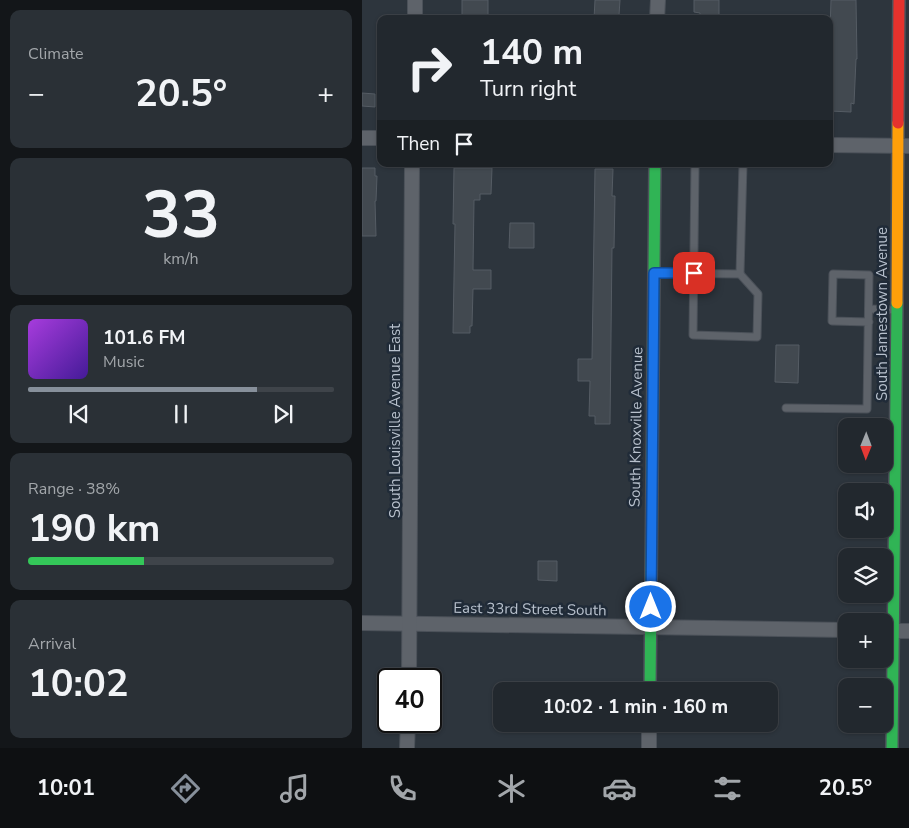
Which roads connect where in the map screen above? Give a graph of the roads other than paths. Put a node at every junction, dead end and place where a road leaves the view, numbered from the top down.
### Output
1 (415, 0) edge
2 (658, 0) edge
3 (899, 0) edge
4 (414, 15) edge
5 (657, 15) edge
6 (362, 138) edge
7 (377, 138) edge
8 (833, 145) edge
9 (903, 146) edge
10 (412, 167) edge
11 (655, 167) edge
12 (695, 167) edge
13 (743, 167) edge
14 (654, 273) junction
15 (694, 273) junction
16 (740, 274) junction
17 (869, 309) junction
18 (898, 310) junction
19 (869, 322) junction
20 (786, 408) dead end
21 (890, 613) edge
22 (362, 623) edge
23 (410, 623) junction
24 (651, 627) junction
25 (838, 630) edge
26 (893, 631) edge
27 (908, 631) edge
28 (409, 668) edge
29 (890, 668) edge
30 (650, 682) edge
31 (649, 732) edge
32 (408, 733) edge
33 (407, 748) edge
34 (649, 748) edge
35 (892, 748) edge

1 - 4 street
2 - 5 street
3 - 9 street, South Jamestown Avenue
6 - 7 street
8 - 9 street
9 - 18 street, South Jamestown Avenue
10 - 23 street, South Louisville Avenue East
11 - 14 street, South Knoxville Avenue
12 - 15 lane
13 - 16 lane
14 - 15 lane
14 - 24 street, South Knoxville Avenue
15 - 16 lane
15 - 16 lane
17 - 18 lane
17 - 19 lane
17 - 19 lane
18 - 21 street, South Jamestown Avenue
19 - 20 lane
22 - 23 street, East 33rd Street South
23 - 24 street, East 33rd Street South
23 - 28 street, South Louisville Avenue East
24 - 25 street, East 33rd Street South
24 - 30 street, South Knoxville Avenue
26 - 27 street
29 - 35 street, South Jamestown Avenue
31 - 34 street
32 - 33 street

